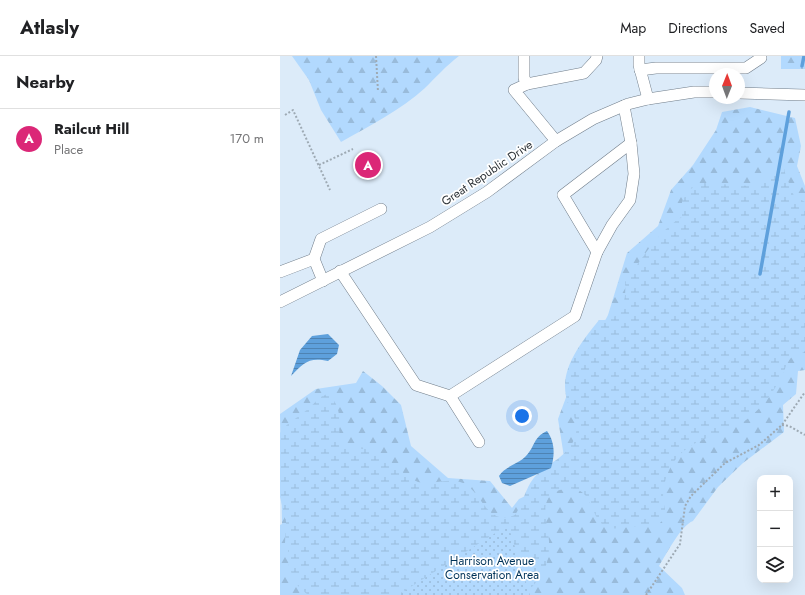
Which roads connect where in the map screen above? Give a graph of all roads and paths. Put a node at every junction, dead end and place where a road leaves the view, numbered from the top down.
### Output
1 (376, 56) edge
2 (524, 56) edge
3 (597, 56) edge
4 (639, 56) edge
5 (761, 58) dead end
6 (640, 70) junction
7 (527, 84) junction
8 (378, 92) dead end
9 (709, 92) edge
10 (745, 93) edge
11 (805, 95) edge
12 (648, 99) junction
13 (624, 106) junction
14 (285, 114) dead end
15 (556, 141) junction
16 (631, 143) junction
17 (353, 149) dead end
18 (319, 166) junction
19 (330, 190) dead end
20 (381, 209) dead end
21 (597, 252) junction
22 (314, 259) junction
23 (280, 272) edge
24 (340, 272) junction
25 (323, 281) junction
26 (280, 302) edge
27 (805, 392) edge
28 (450, 396) junction
29 (782, 425) junction
30 (805, 436) edge
31 (479, 442) dead end
32 (646, 595) edge

1 - 8 path
2 - 7 street
3 - 7 street
4 - 6 street
5 - 6 street
6 - 12 street
7 - 15 street
9 - 12 street, Great Republic Drive
10 - 11 street
12 - 13 street, Great Republic Drive
13 - 15 street, Great Republic Drive
13 - 16 street
14 - 18 path
15 - 24 street, Great Republic Drive
16 - 21 street
16 - 21 street
17 - 18 path
18 - 19 path
20 - 22 street
21 - 28 street
22 - 23 street
22 - 25 street
24 - 25 street, Great Republic Drive
24 - 28 street
25 - 26 street, Great Republic Drive
27 - 29 path
28 - 31 street
29 - 30 path
29 - 32 path

